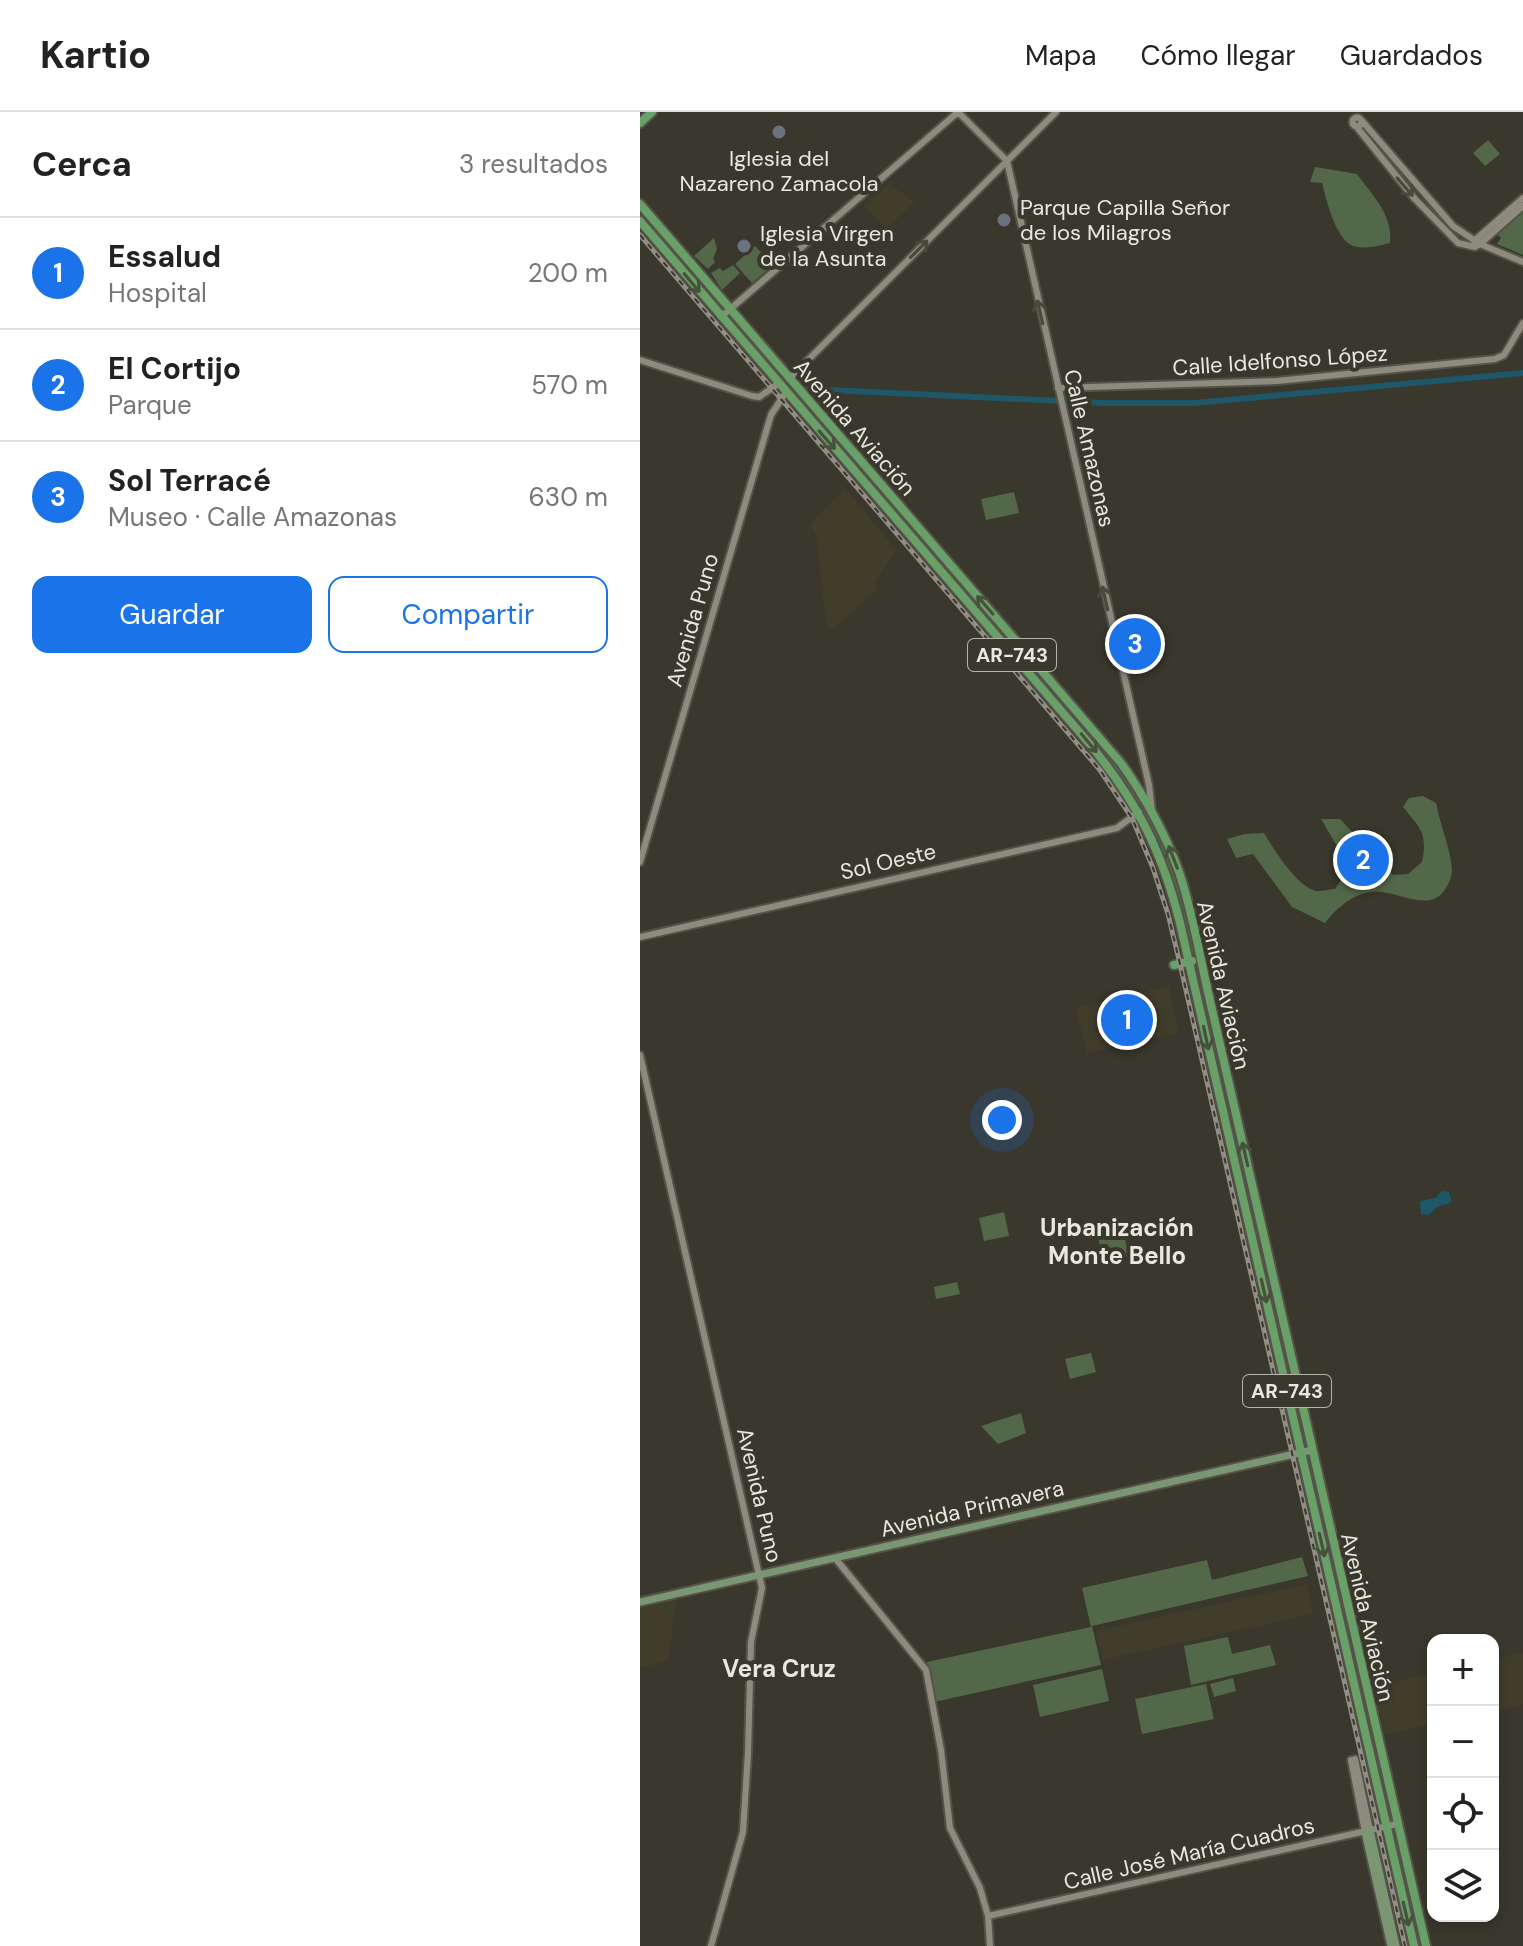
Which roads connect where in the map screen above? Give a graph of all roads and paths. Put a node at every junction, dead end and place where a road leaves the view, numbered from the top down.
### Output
1 (652, 112) edge
2 (958, 112) edge
3 (1056, 112) edge
4 (1355, 118) edge
5 (640, 123) edge
6 (1007, 161) junction
7 (1523, 198) edge
8 (640, 204) edge
9 (1523, 206) edge
10 (640, 221) edge
11 (1487, 238) junction
12 (1474, 241) junction
13 (1458, 243) junction
14 (1492, 250) junction
15 (1523, 262) edge
16 (729, 310) junction
17 (721, 317) junction
18 (1523, 323) edge
19 (640, 360) edge
20 (789, 379) junction
21 (778, 384) junction
22 (786, 392) junction
23 (1059, 392) junction
24 (1073, 708) junction
25 (1065, 715) junction
26 (1152, 811) junction
27 (1139, 812) junction
28 (640, 862) edge
29 (640, 937) edge
30 (1200, 959) junction
31 (1189, 962) junction
32 (1174, 965) dead end
33 (640, 1055) edge
34 (1252, 1186) junction
35 (1241, 1188) junction
36 (1312, 1450) junction
37 (1302, 1452) junction
38 (835, 1558) junction
39 (760, 1575) junction
40 (640, 1602) edge
41 (1353, 1760) dead end
42 (1397, 1824) junction
43 (1386, 1826) junction
44 (1368, 1831) junction
45 (1392, 1856) junction
46 (1410, 1878) junction
47 (988, 1916) junction
48 (711, 1946) edge
49 (990, 1946) edge
50 (1394, 1946) edge
51 (1414, 1946) edge
52 (1426, 1946) edge

1 - 5 main road
2 - 6 street
2 - 16 street
3 - 6 street
4 - 12 street
4 -> 13 street
20 -> 6 street
23 -> 6 street, Calle Amazonas
7 - 12 street
8 - 16 main road, Avenida Aviación / AR-743
9 - 11 street
10 -> 17 main road, Avenida Aviación / AR-743
11 - 12 street
11 - 14 street
12 - 13 street
12 - 13 street
12 - 14 street
14 - 15 street
16 - 17 street
16 - 20 main road, Avenida Aviación / AR-743
17 - 21 main road, Avenida Aviación / AR-743
18 - 23 street, Calle Idelfonso López
19 - 21 street
24 -> 20 main road, Avenida Aviación / AR-743
21 - 22 main road, Avenida Aviación / AR-743
22 -> 25 main road, Avenida Aviación / AR-743
22 - 28 street, Avenida Puno
26 -> 23 street, Calle Amazonas
24 - 25 main road
24 - 26 main road, Avenida Aviación / AR-743
25 -> 27 main road, Avenida Aviación / AR-743
30 -> 26 main road, Avenida Aviación / AR-743
27 - 29 street, Sol Oeste
27 - 31 main road, Avenida Aviación / AR-743
30 - 31 main road
34 -> 30 main road, Avenida Aviación / AR-743
31 - 32 main road
31 -> 35 main road, Avenida Aviación / AR-743
33 - 39 street, Avenida Puno
34 - 35 main road
34 - 36 main road, Avenida Aviación / AR-743
35 -> 37 main road, Avenida Aviación / AR-743
36 - 37 main road, Avenida Primavera
36 - 42 main road, Avenida Aviación / AR-743
37 - 38 main road, Avenida Primavera
37 -> 43 main road, Avenida Aviación / AR-743
38 - 39 main road, Avenida Primavera
38 - 47 street
39 - 40 main road, Avenida Primavera
39 - 48 street, Avenida Puno
41 - 44 street
42 - 43 street, Calle José María Cuadros
42 - 46 main road, Avenida Aviación / AR-743
43 - 44 street, Calle José María Cuadros
43 - 45 main road, Avenida Aviación / AR-743
44 - 47 street, Calle José María Cuadros
44 - 50 main road
45 - 46 main road
45 -> 51 main road, Avenida Aviación / AR-743
46 - 52 main road, Avenida Aviación / AR-743
47 - 49 street

